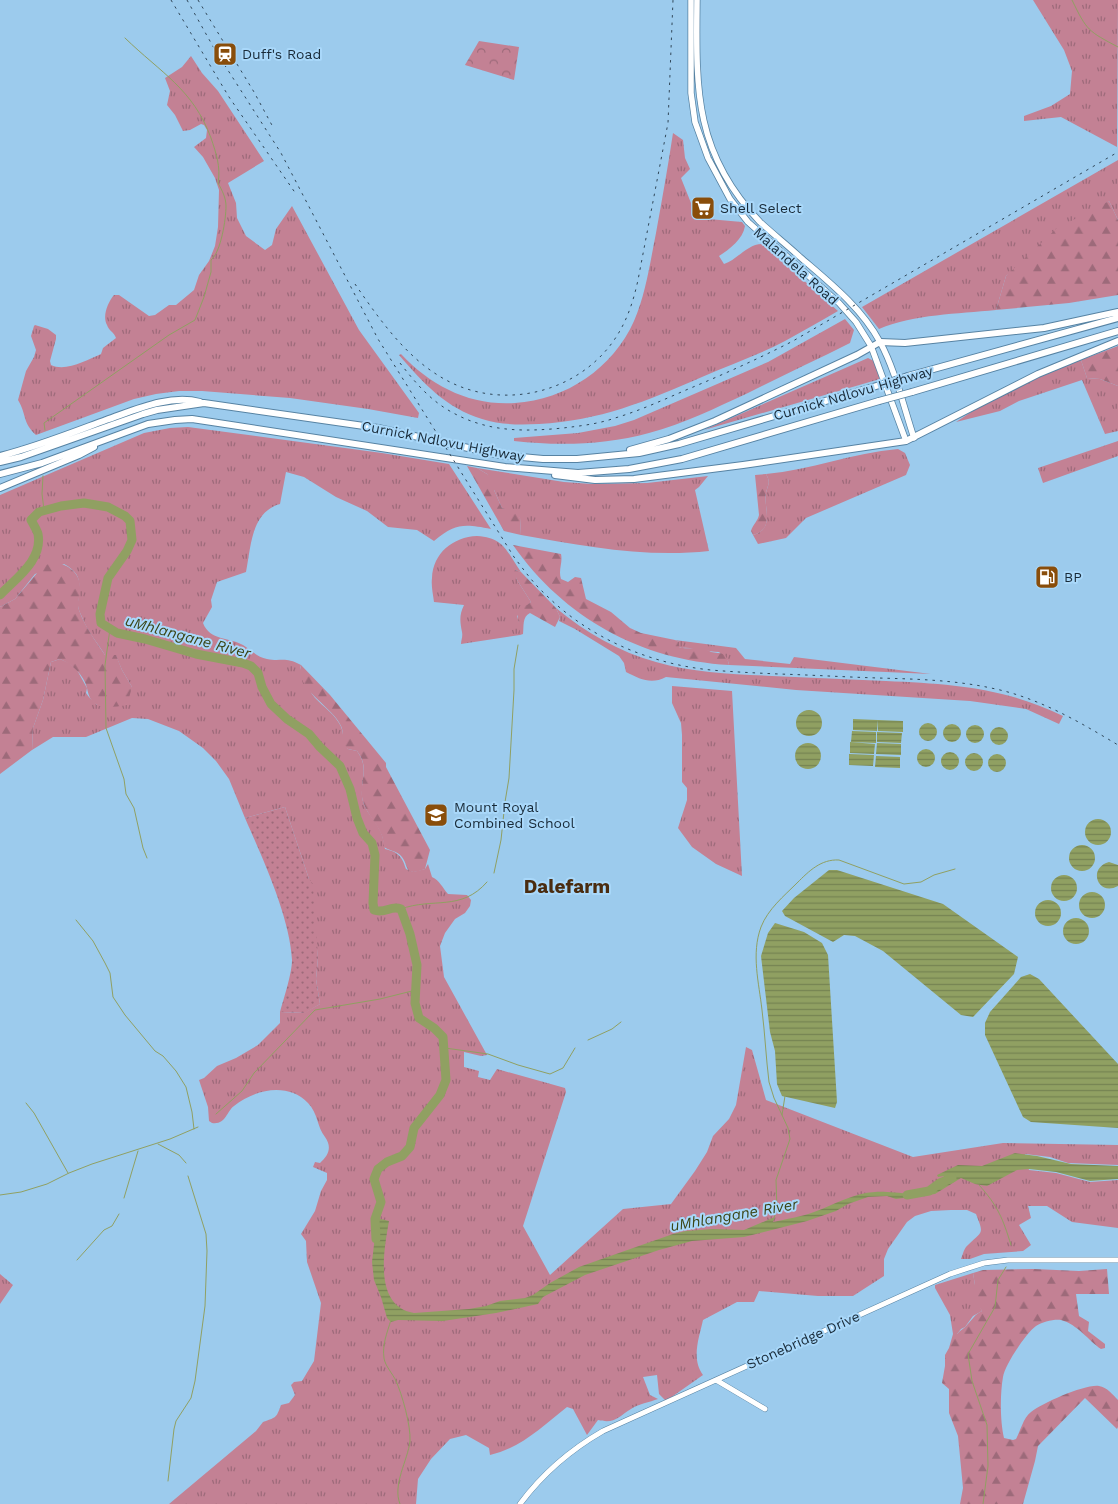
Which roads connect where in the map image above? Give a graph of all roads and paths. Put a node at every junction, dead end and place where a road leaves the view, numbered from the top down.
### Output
1 (691, 0) edge
2 (698, 0) edge
3 (1118, 312) edge
4 (1118, 318) edge
5 (1118, 331) edge
6 (1118, 341) edge
7 (880, 342) junction
8 (871, 346) junction
9 (204, 403) junction
10 (115, 436) junction
11 (914, 438) junction
12 (906, 441) junction
13 (0, 456) edge
14 (595, 458) junction
15 (0, 462) edge
16 (506, 467) junction
17 (0, 474) edge
18 (0, 488) edge
19 (1118, 1260) edge
20 (716, 1380) junction
21 (765, 1409) dead end
22 (520, 1504) edge

1 - 8 main road, Malandela Road
2 - 7 main road, Malandela Road
3 - 7 main road
4 - 14 main road, Curnick Ndlovu Highway, bridge
5 - 16 main road, Curnick Ndlovu Highway, bridge
6 - 11 main road
7 - 8 main road
7 - 11 main road, Malandela Road
8 - 12 main road, Malandela Road
8 - 14 main road
9 - 13 main road
9 - 14 main road, Curnick Ndlovu Highway
9 - 15 main road, Curnick Ndlovu Highway
10 - 16 main road, Curnick Ndlovu Highway
10 - 17 main road, Curnick Ndlovu Highway
10 - 18 main road
11 - 12 main road
12 - 16 main road
19 - 20 street, Stonebridge Drive
20 - 21 street
20 - 22 street, Stonebridge Drive

